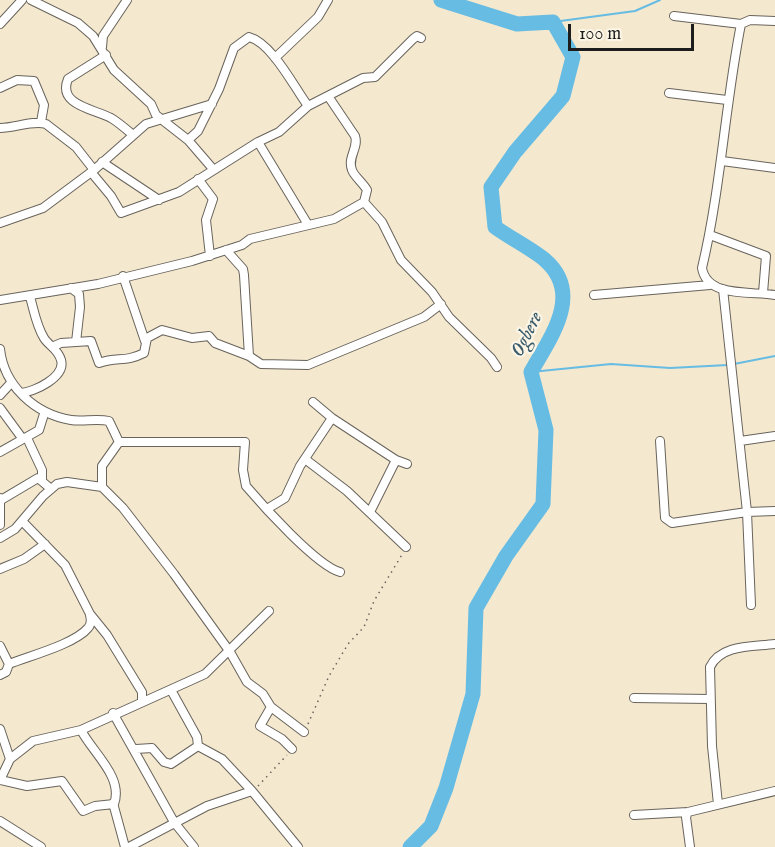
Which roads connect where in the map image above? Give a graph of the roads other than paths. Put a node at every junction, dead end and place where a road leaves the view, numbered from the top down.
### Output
1 (22, 0) edge
2 (31, 0) edge
3 (127, 0) edge
4 (328, 0) edge
5 (674, 16) dead end
6 (775, 21) edge
7 (0, 24) edge
8 (741, 24) junction
9 (421, 38) dead end
10 (104, 51) junction
11 (275, 58) junction
12 (0, 88) edge
13 (669, 93) dead end
14 (328, 96) junction
15 (727, 100) junction
16 (212, 104) junction
17 (308, 106) junction
18 (160, 119) junction
19 (41, 122) junction
20 (0, 128) edge
21 (133, 135) junction
22 (188, 140) junction
23 (258, 142) junction
24 (722, 161) junction
25 (102, 162) junction
26 (775, 168) edge
27 (213, 169) junction
28 (92, 171) junction
29 (198, 180) junction
30 (159, 200) junction
31 (364, 202) junction
32 (0, 223) edge
33 (307, 224) junction
34 (710, 235) junction
35 (226, 250) junction
36 (210, 255) junction
37 (123, 276) junction
38 (710, 285) junction
39 (71, 288) junction
40 (723, 290) junction
41 (763, 293) junction
42 (594, 295) dead end
43 (775, 295) edge
44 (30, 297) junction
45 (0, 300) edge
46 (441, 304) junction
47 (145, 341) junction
48 (76, 342) junction
49 (54, 346) junction
50 (0, 349) edge
51 (249, 357) junction
52 (1, 360) edge
53 (497, 367) dead end
54 (11, 383) junction
55 (21, 393) junction
56 (0, 394) edge
57 (314, 402) dead end
58 (0, 408) edge
59 (44, 414) junction
60 (332, 418) junction
61 (775, 436) edge
62 (25, 438) junction
63 (660, 441) dead end
64 (740, 441) junction
65 (119, 442) junction
66 (0, 452) edge
67 (305, 459) junction
68 (396, 460) junction
69 (407, 464) dead end
70 (42, 481) junction
71 (102, 488) junction
72 (51, 489) junction
73 (0, 499) edge
74 (267, 509) junction
75 (775, 511) edge
76 (370, 512) junction
77 (747, 512) junction
78 (22, 521) junction
79 (0, 525) edge
80 (0, 538) edge
81 (45, 544) junction
82 (406, 548) road end
83 (0, 569) edge
84 (340, 572) dead end
85 (751, 605) dead end
86 (269, 611) dead end
87 (90, 614) junction
88 (775, 644) edge
89 (0, 646) edge
90 (230, 652) junction
91 (9, 664) junction
92 (0, 675) edge
93 (171, 690) junction
94 (142, 697) junction
95 (634, 698) dead end
96 (710, 699) junction
97 (271, 707) junction
98 (113, 713) junction
99 (0, 729) edge
100 (81, 730) junction
101 (304, 732) road end
102 (198, 746) junction
103 (135, 749) junction
104 (292, 749) road end
105 (10, 759) junction
106 (0, 780) edge
107 (252, 791) junction
108 (775, 791) edge
109 (112, 803) junction
110 (718, 804) junction
111 (688, 812) junction
112 (634, 815) dead end
113 (0, 821) edge
114 (174, 822) junction
115 (132, 846) edge
116 (41, 847) edge
117 (194, 847) edge
118 (298, 847) edge
119 (690, 847) edge

1 - 7 street
2 - 10 street
3 - 10 street
4 - 11 street
5 - 8 street
6 - 8 street
8 - 15 street
9 - 14 street
10 - 18 street
10 - 21 street
11 - 16 street
11 - 17 street
12 - 19 street
13 - 15 street
14 - 17 street
14 - 31 street
15 - 24 street
16 - 18 street
16 - 22 street
17 - 23 street
18 - 21 street
18 - 22 street
19 - 20 street
19 - 28 street
21 - 25 street
22 - 27 street
23 - 27 street
23 - 33 street
24 - 26 street
24 - 34 street
25 - 28 street
25 - 30 street
27 - 29 street
28 - 30 street
28 - 32 street
29 - 30 street
29 - 36 street
31 - 33 street
31 - 46 street
33 - 35 street
34 - 38 street
34 - 41 street
35 - 36 street
35 - 51 street
36 - 37 street
37 - 39 street
37 - 47 street
38 - 40 street
38 - 42 street
39 - 44 street
39 - 48 street
40 - 41 street
40 - 64 street
41 - 43 street
44 - 45 street
44 - 49 street
46 - 51 street
46 - 53 street
47 - 48 street
47 - 51 street
48 - 49 street
49 - 55 street
50 - 52 street
52 - 54 street
54 - 55 street
54 - 56 street
55 - 59 street
57 - 60 street
58 - 62 street
59 - 62 street
59 - 65 street
60 - 67 street
60 - 68 street
61 - 64 street
62 - 66 street
62 - 70 street
63 - 77 street
64 - 77 street
65 - 71 street
65 - 74 street
67 - 74 street
67 - 76 street
68 - 69 street
68 - 76 street
70 - 72 street
70 - 73 street
71 - 72 street
71 - 90 street
72 - 78 street
73 - 79 street
74 - 84 street
75 - 77 street
76 - 82 street
77 - 85 street
78 - 80 street
78 - 81 street
81 - 83 street
81 - 87 street
86 - 90 street
87 - 91 street
87 - 94 street
88 - 96 street
89 - 91 street
90 - 93 street
90 - 97 street
91 - 92 street
93 - 94 street
93 - 102 street
94 - 98 street
95 - 96 street
96 - 110 street
97 - 101 street
97 - 104 street
98 - 100 street
98 - 103 street
99 - 105 street
100 - 105 street
100 - 109 street
102 - 103 street
102 - 107 street
103 - 114 street
105 - 106 street
106 - 109 street
107 - 114 street
107 - 118 street
108 - 110 street
109 - 115 street
110 - 111 street
111 - 112 street
111 - 119 street
113 - 116 street
114 - 115 street
114 - 117 street

